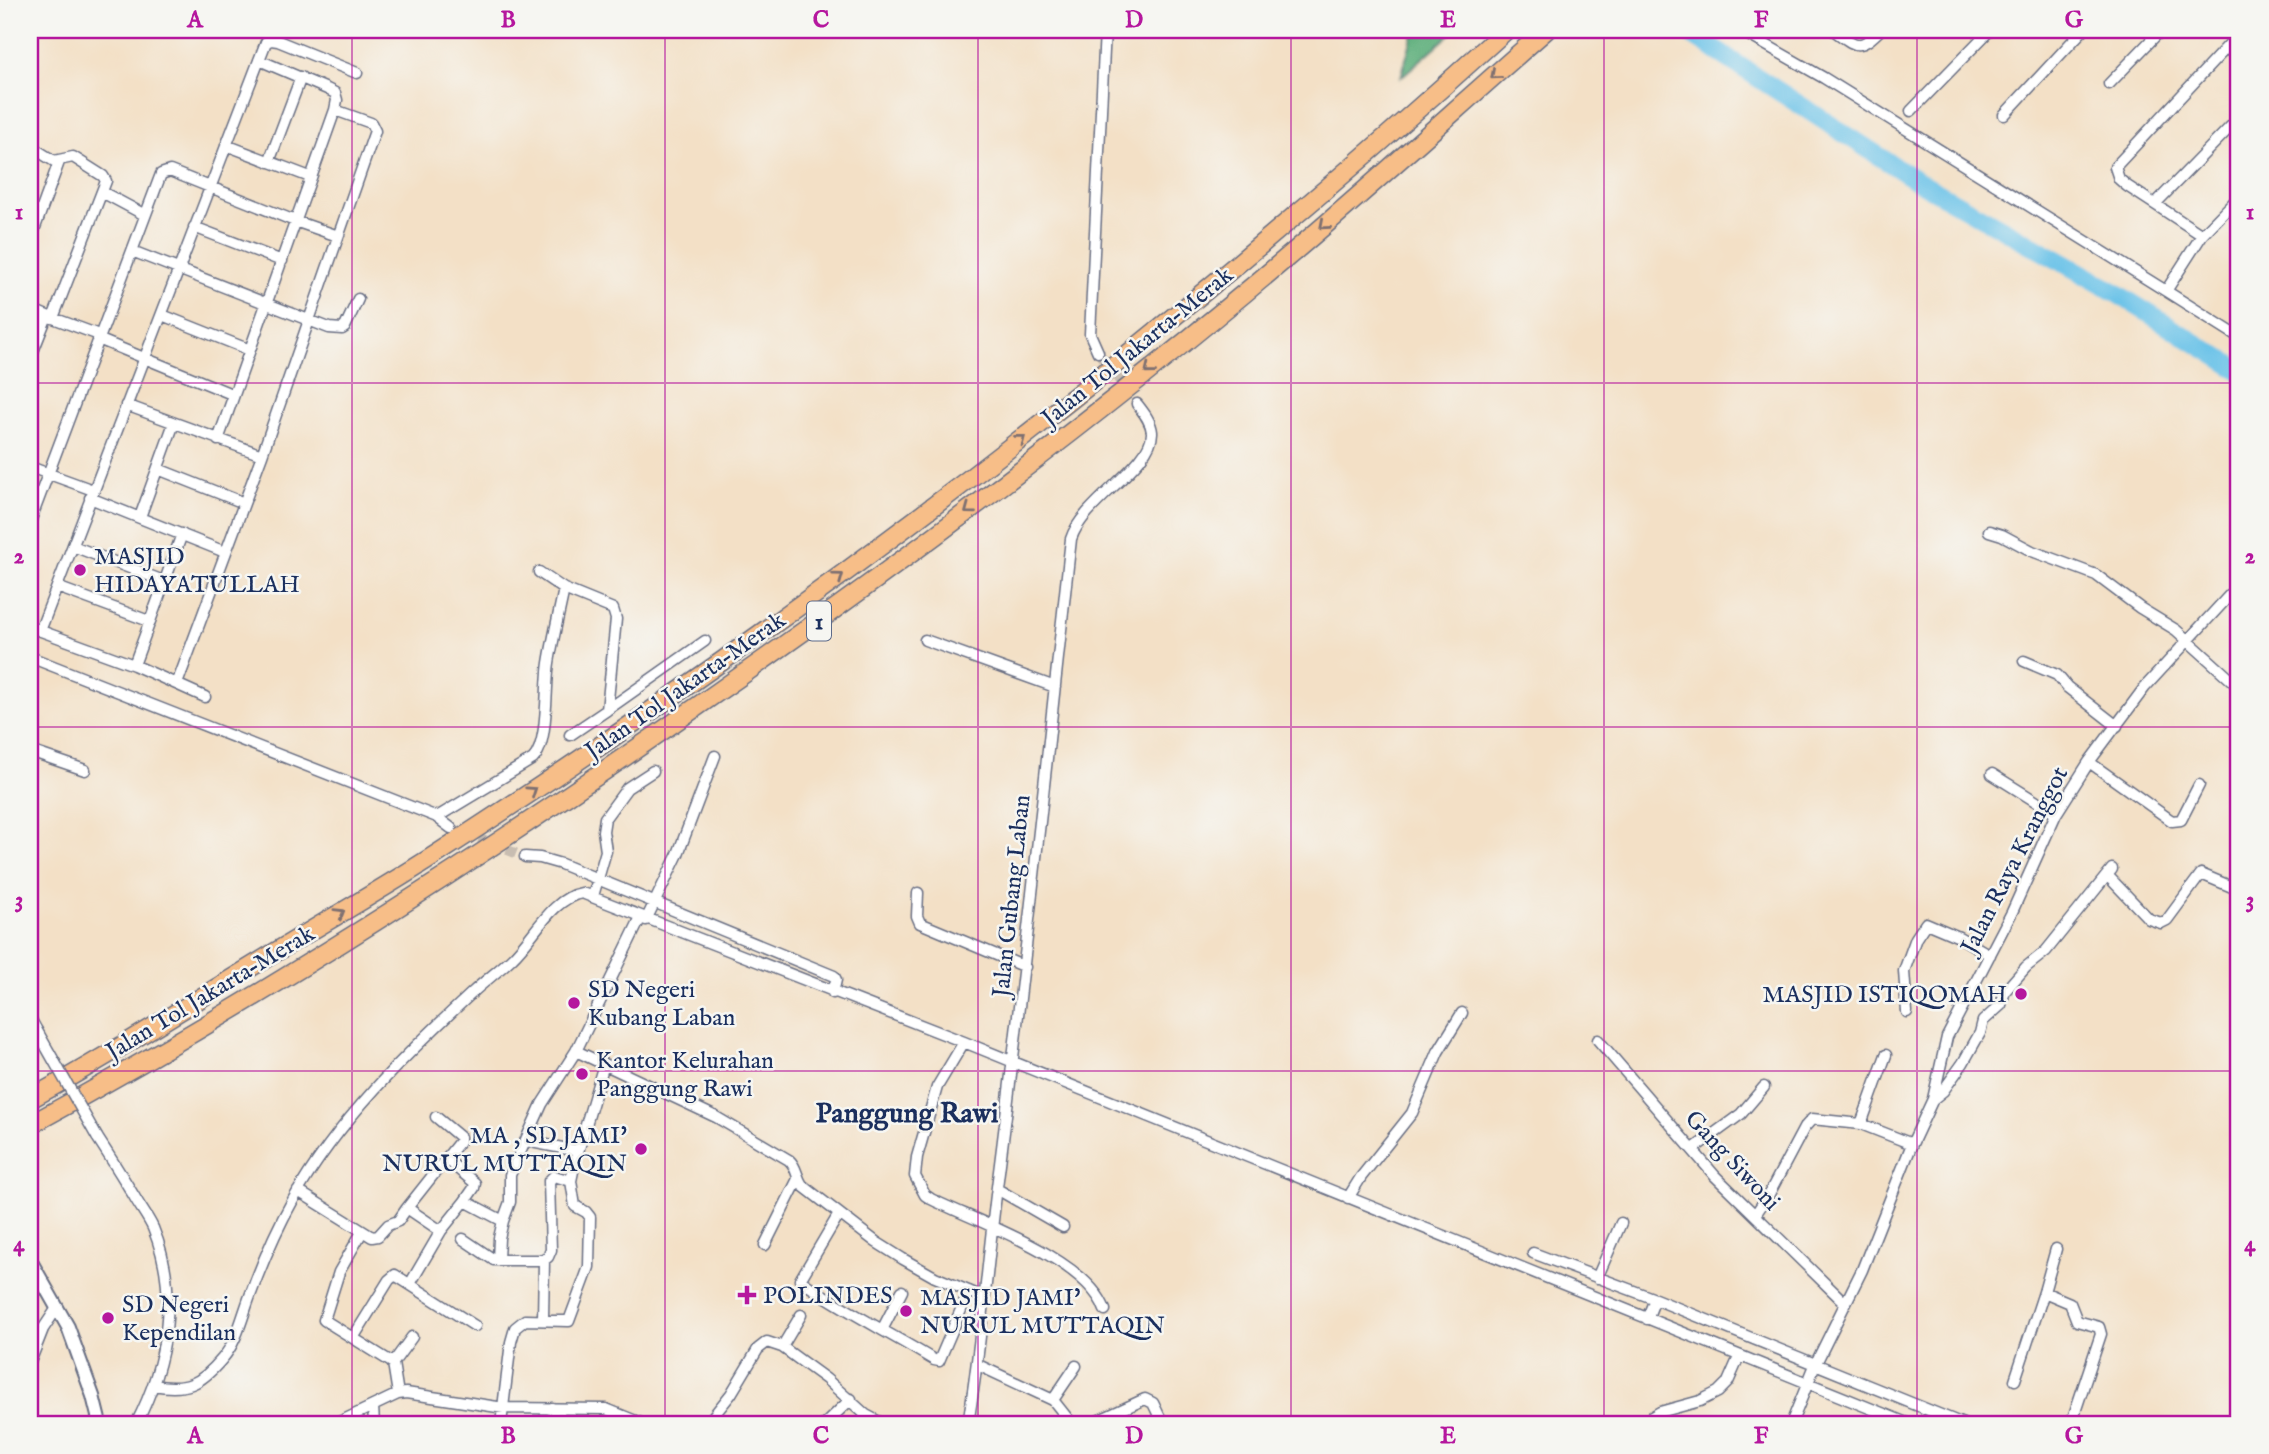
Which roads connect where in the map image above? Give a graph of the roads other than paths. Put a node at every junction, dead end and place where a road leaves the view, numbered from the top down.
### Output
1 (1105, 30) edge
2 (1506, 30) edge
3 (1546, 30) edge
4 (1740, 30) edge
5 (1833, 30) edge
6 (1880, 30) edge
7 (1990, 30) edge
8 (2083, 30) edge
9 (2161, 30) edge
10 (2236, 33) edge
11 (259, 60) junction
12 (357, 73) dead end
13 (301, 77) junction
14 (2109, 84) dead end
15 (335, 110) junction
16 (1912, 111) dead end
17 (2004, 115) dead end
18 (2239, 118) edge
19 (226, 145) junction
20 (30, 146) edge
21 (59, 162) junction
22 (269, 162) junction
23 (310, 177) junction
24 (209, 187) junction
25 (102, 192) junction
26 (2239, 197) edge
27 (2156, 204) junction
28 (145, 215) junction
29 (295, 221) junction
30 (194, 227) junction
31 (2202, 235) junction
32 (338, 236) junction
33 (30, 241) edge
34 (132, 251) junction
35 (282, 261) junction
36 (179, 269) junction
37 (2166, 291) junction
38 (358, 299) dead end
39 (267, 304) junction
40 (30, 309) edge
41 (162, 315) junction
42 (50, 317) junction
43 (309, 319) junction
44 (99, 337) junction
45 (2239, 337) edge
46 (250, 351) junction
47 (1098, 352) tunnel mouth
48 (30, 359) edge
49 (145, 359) junction
50 (234, 395) junction
51 (1137, 404) tunnel mouth
52 (126, 405) junction
53 (174, 423) junction
54 (218, 440) junction
55 (262, 455) junction
56 (30, 467) edge
57 (158, 469) junction
58 (47, 474) junction
59 (92, 494) junction
60 (244, 503) junction
61 (140, 517) junction
62 (30, 522) edge
63 (1990, 531) dead end
64 (182, 534) junction
65 (73, 546) junction
66 (225, 552) junction
67 (539, 572) dead end
68 (166, 582) junction
69 (2239, 585) edge
70 (57, 587) junction
71 (564, 589) junction
72 (149, 621) junction
73 (35, 629) edge
74 (925, 640) dead end
75 (705, 641) dead end
76 (2188, 642) junction
77 (30, 657) edge
78 (2024, 661) dead end
79 (134, 666) junction
80 (177, 684) junction
81 (1055, 687) junction
82 (2239, 687) edge
83 (205, 697) dead end
84 (607, 710) junction
85 (2117, 726) junction
86 (570, 735) dead end
87 (30, 751) edge
88 (715, 756) dead end
89 (2089, 762) junction
90 (85, 769) dead end
91 (653, 771) dead end
92 (1992, 774) dead end
93 (2199, 785) dead end
94 (2056, 814) junction
95 (435, 816) junction
96 (451, 828) dead end
97 (525, 857) tunnel mouth
98 (597, 886) junction
99 (2239, 890) edge
100 (918, 892) dead end
101 (649, 911) junction
102 (1990, 955) junction
103 (1024, 967) junction
104 (833, 993) junction
105 (1907, 1012) dead end
106 (1462, 1013) dead end
107 (30, 1018) edge
108 (1598, 1040) dead end
109 (964, 1042) junction
110 (576, 1051) junction
111 (1886, 1055) dead end
112 (1014, 1063) junction
113 (604, 1064) junction
114 (1764, 1087) dead end
115 (30, 1099) edge
116 (1933, 1099) junction
117 (436, 1117) dead end
118 (1861, 1124) junction
119 (30, 1125) edge
120 (526, 1141) junction
121 (1912, 1144) junction
122 (1693, 1149) junction
123 (578, 1151) junction
124 (446, 1159) junction
125 (571, 1181) junction
126 (800, 1182) junction
127 (997, 1189) junction
128 (298, 1191) junction
129 (1348, 1198) junction
130 (465, 1201) junction
131 (407, 1209) junction
132 (839, 1214) junction
133 (1755, 1215) junction
134 (503, 1221) junction
135 (1621, 1223) dead end
136 (992, 1227) junction
137 (1063, 1227) dead end
138 (441, 1231) junction
139 (362, 1232) junction
140 (463, 1239) dead end
141 (765, 1245) dead end
142 (2056, 1250) dead end
143 (1533, 1253) dead end
144 (544, 1259) junction
145 (498, 1260) junction
146 (30, 1263) edge
147 (1597, 1278) junction
148 (410, 1284) junction
149 (969, 1291) junction
150 (902, 1292) dead end
151 (2044, 1292) junction
152 (983, 1297) junction
153 (1655, 1300) junction
154 (1845, 1303) junction
155 (57, 1308) junction
156 (1105, 1310) dead end
157 (801, 1315) dead end
158 (1648, 1316) junction
159 (543, 1320) junction
160 (475, 1326) dead end
161 (882, 1331) junction
162 (412, 1337) dead end
163 (353, 1338) junction
164 (782, 1347) junction
165 (1739, 1357) junction
166 (30, 1362) edge
167 (393, 1363) junction
168 (1815, 1365) junction
169 (978, 1366) junction
170 (1076, 1366) dead end
171 (2015, 1380) dead end
172 (1808, 1382) junction
173 (153, 1385) junction
174 (398, 1394) junction
175 (850, 1399) junction
176 (1053, 1399) junction
177 (373, 1406) junction
178 (504, 1408) junction
179 (552, 1408) junction
180 (863, 1420) edge
181 (971, 1423) edge
182 (100, 1424) edge
183 (136, 1424) edge
184 (335, 1424) edge
185 (374, 1424) edge
186 (501, 1424) edge
187 (554, 1424) edge
188 (643, 1424) edge
189 (707, 1424) edge
190 (824, 1424) edge
191 (883, 1424) edge
192 (1072, 1424) edge
193 (1091, 1424) edge
194 (1163, 1424) edge
195 (1640, 1424) edge
196 (1791, 1424) edge
197 (1909, 1424) edge
198 (1963, 1424) edge
199 (2071, 1424) edge

1 - 47 street
115 -> 2 highway, Jalan Tol Jakarta–Merak / 1
3 -> 119 highway, Jalan Tol Jakarta–Merak / 1
4 - 37 street
5 - 6 street
7 - 16 street
8 - 17 street
9 - 14 street
10 - 27 street
11 - 12 street
11 - 13 street
11 - 19 street
13 - 15 street
13 - 22 street
15 - 23 street
15 - 32 street
18 - 27 street
19 - 22 street
19 - 24 street
20 - 21 street
21 - 25 street
21 - 33 street
22 - 23 street
23 - 29 street
24 - 28 street
24 - 29 street
24 - 30 street
25 - 28 street
25 - 42 street
26 - 31 street
27 - 31 street
28 - 34 street
29 - 32 street
29 - 35 street
30 - 35 street
30 - 36 street
31 - 37 street
32 - 43 street
34 - 36 street
34 - 44 street
35 - 39 street
36 - 39 street
36 - 41 street
37 - 45 street
38 - 43 street
39 - 43 street
39 - 46 street
40 - 42 street
41 - 46 street
41 - 49 street
42 - 44 street
42 - 48 street
43 - 55 street
44 - 49 street
44 - 58 street
46 - 50 street
49 - 50 street
49 - 52 street
50 - 54 street
51 - 81 street, Jalan Gubang Laban
52 - 53 street
52 - 59 street
53 - 54 street
53 - 57 street
54 - 55 street
55 - 60 street
56 - 58 street
57 - 60 street
57 - 61 street
58 - 59 street
58 - 62 street
59 - 61 street
59 - 65 street
60 - 66 street
61 - 64 street
63 - 76 street
64 - 66 street
64 - 68 street
65 - 68 street
65 - 70 street
66 - 80 street
67 - 71 street
68 - 72 street
69 - 76 street, Jalan Raya Kranggot
70 - 72 street
70 - 73 street
71 - 84 street
71 - 95 street
72 - 79 street
73 - 79 street
74 - 81 street
75 - 84 street
76 - 82 street
76 - 85 street, Jalan Raya Kranggot
77 - 95 street
78 - 85 street
79 - 80 street
80 - 83 street
81 - 103 street, Jalan Gubang Laban
84 - 86 street
85 - 89 street, Jalan Raya Kranggot
87 - 90 street
88 - 101 street
89 - 93 street
89 - 94 street, Jalan Raya Kranggot
91 - 98 street
92 - 94 street
94 - 102 street, Jalan Raya Kranggot
95 - 96 street
97 - 98 street
98 - 101 street
98 - 101 street
98 - 128 street
99 - 116 street
100 - 103 street
101 - 104 street
101 - 104 street
101 - 110 street
102 - 105 street
102 - 116 street, Jalan Raya Kranggot
103 - 112 street, Jalan Gubang Laban
104 - 109 street
106 - 129 street
107 - 173 street, bridge
108 - 122 street, Gang Siwoni
109 - 112 street
109 - 136 street
110 - 113 street
110 - 120 street
111 - 118 street
112 - 127 street, Jalan Gubang Laban
112 - 129 street
113 - 123 street
113 - 126 street
114 - 122 street
116 - 121 street, Jalan Raya Kranggot
117 - 124 street
118 - 121 street
118 - 133 street
120 - 123 street
120 - 134 street
121 - 154 street, Jalan Raya Kranggot
122 - 133 street, Gang Siwoni
123 - 125 street
124 - 130 street
124 - 131 street
125 - 144 street
125 - 159 street
126 - 132 street
126 - 141 street
127 - 136 street, Jalan Gubang Laban
127 - 137 street
128 - 139 street
128 - 173 street
129 - 158 street
130 - 134 street
130 - 138 street
131 - 138 street
131 - 139 street
132 - 149 street
132 - 161 street
133 - 154 street, Gang Siwoni
134 - 145 street
135 - 147 street
136 - 152 street, Jalan Gubang Laban
136 - 156 street
138 - 148 street
139 - 163 street
140 - 145 street
142 - 151 street
143 - 147 street
144 - 145 street
144 - 159 street
146 - 155 street
147 - 153 street
148 - 160 street
148 - 163 street
149 - 152 street
149 - 161 street
150 - 161 street
151 - 171 street
151 - 199 street
152 - 169 street, Jalan Gubang Laban
153 - 158 street
153 - 168 street
154 - 168 street, Jalan Raya Kranggot
155 - 166 street
155 - 182 street
157 - 164 street
158 - 165 street
159 - 178 street
162 - 167 street
163 - 167 street
164 - 175 street
164 - 189 street
165 - 172 street
165 - 195 street
167 - 174 street
168 - 172 street, Jalan Raya Kranggot
168 - 198 street
169 - 176 street
169 - 181 street, Jalan Gubang Laban
170 - 176 street
172 - 196 street, Jalan Raya Kranggot
172 - 197 street
173 - 183 street
174 - 177 street
174 - 178 street
175 - 180 street
175 - 190 street
176 - 192 street
177 - 184 street
177 - 185 street
178 - 179 street
178 - 186 street
179 - 187 street
179 - 188 street
180 - 191 street
193 - 194 street

